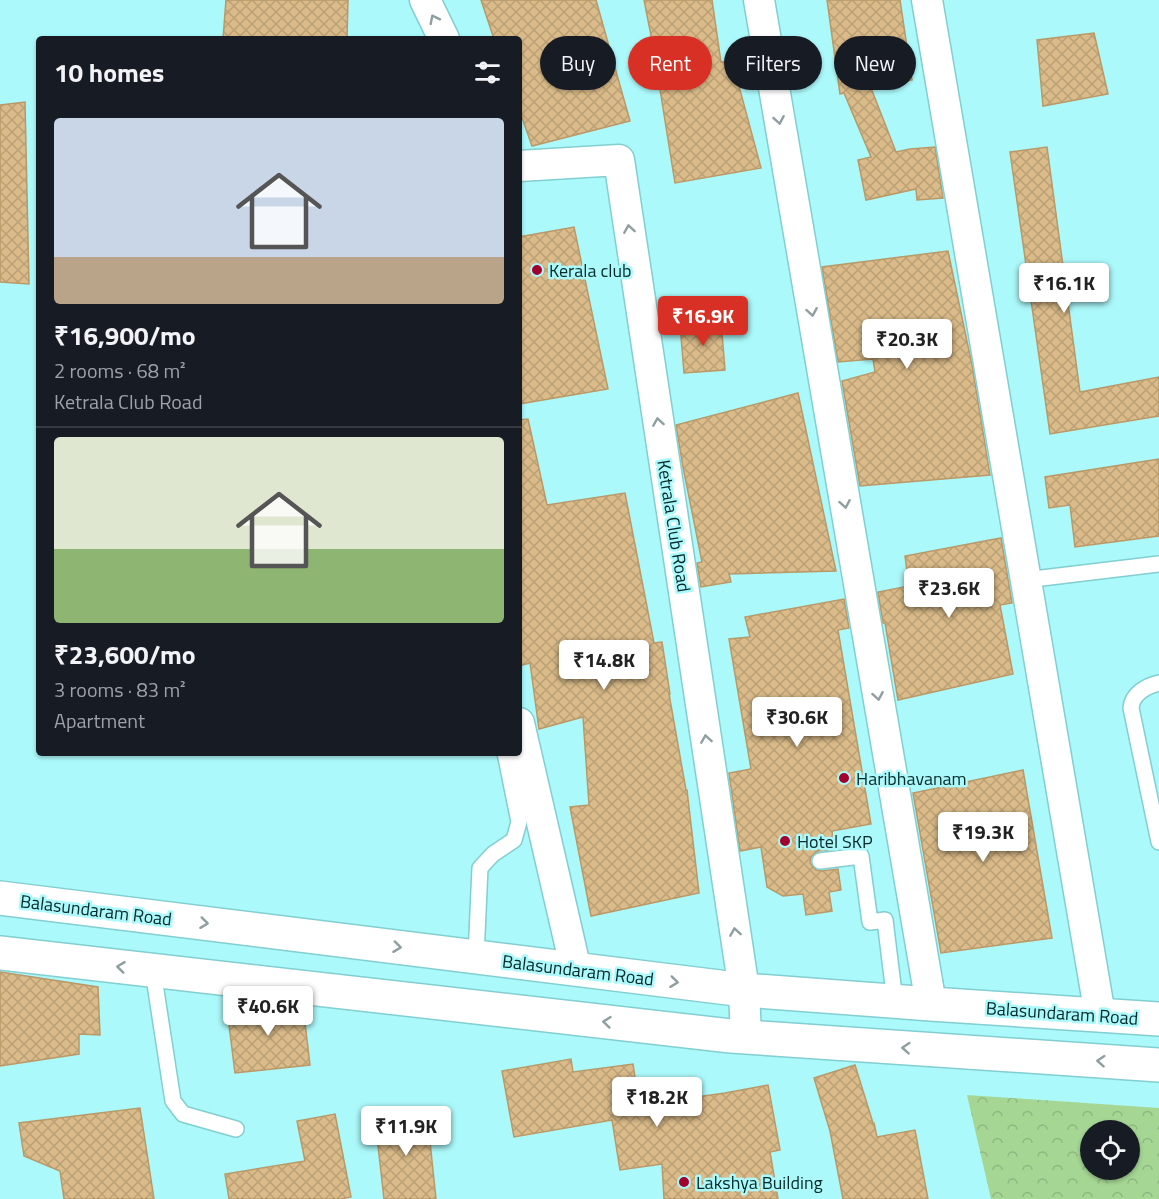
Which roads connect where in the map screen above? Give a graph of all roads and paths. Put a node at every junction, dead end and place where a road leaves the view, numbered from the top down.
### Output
1 (424, 0) edge
2 (759, 0) edge
3 (927, 0) edge
4 (442, 36) edge
5 (522, 166) edge
6 (1159, 564) edge
7 (1025, 580) junction
8 (1159, 683) edge
9 (522, 736) edge
10 (506, 756) edge
11 (1159, 842) edge
12 (820, 861) dead end
13 (0, 898) edge
14 (0, 953) edge
15 (476, 957) junction
16 (576, 970) junction
17 (153, 971) junction
18 (744, 990) junction
19 (896, 1002) junction
20 (931, 1004) junction
21 (1100, 1015) junction
22 (1159, 1019) edge
23 (746, 1037) junction
24 (1159, 1065) edge
25 (236, 1129) dead end

4 -> 1 street
2 -> 20 street
3 - 7 street
18 -> 5 street, Ketrala Club Road
6 - 7 lane
7 - 21 street
8 - 11 lane
9 - 16 street
10 - 15 lane
12 - 19 lane
13 -> 15 main road, Balasundaram Road
17 -> 14 main road
15 - 16 main road, Balasundaram Road
16 -> 18 main road, Balasundaram Road
23 -> 17 main road
17 - 25 lane
18 - 19 main road, Balasundaram Road
18 - 23 street
19 - 20 main road, Balasundaram Road
20 - 21 main road, Balasundaram Road
21 - 22 main road, Balasundaram Road
24 -> 23 main road

